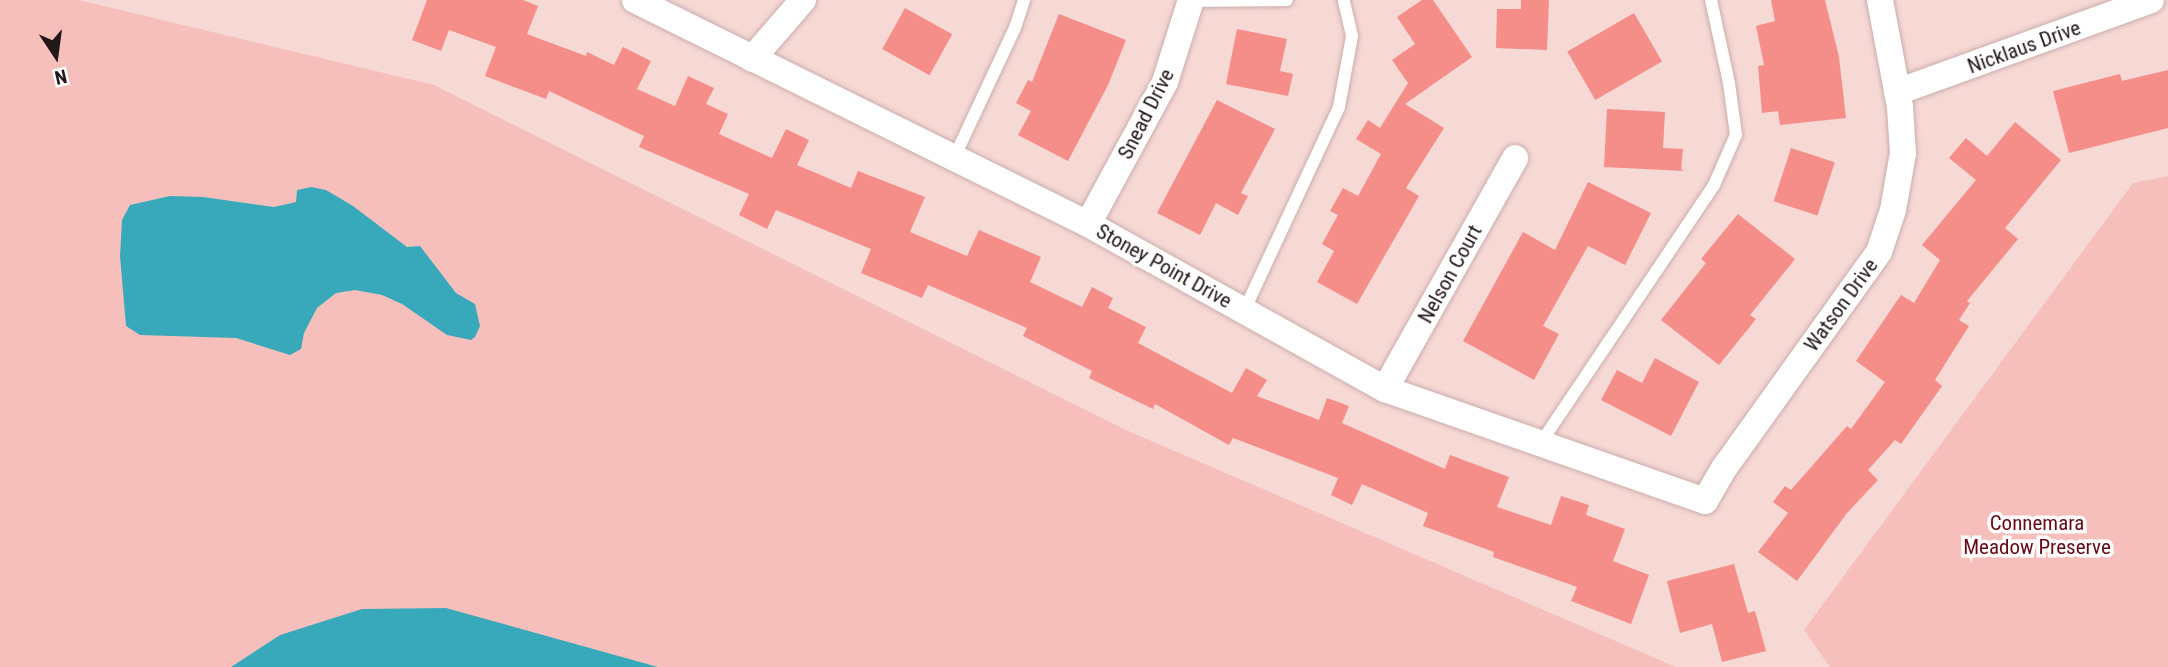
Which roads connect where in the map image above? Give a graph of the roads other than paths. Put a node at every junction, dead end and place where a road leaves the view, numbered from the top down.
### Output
1 (635, 0) edge
2 (803, 0) edge
3 (1024, 0) edge
4 (1287, 0) edge
5 (1344, 0) edge
6 (1710, 0) edge
7 (1880, 0) edge
8 (2151, 0) edge
9 (1191, 1) edge
10 (752, 60) junction
11 (1897, 92) junction
12 (954, 158) junction
13 (1515, 158) dead end
14 (1088, 224) junction
15 (1244, 311) junction
16 (1385, 389) junction
17 (1540, 443) junction
18 (1705, 501) joint

1 - 10 street, Stoney Point Drive
2 - 10 street
3 - 12 lane
4 - 9 lane
5 - 15 lane
6 - 17 lane
7 - 11 street, Watson Drive
8 - 11 street, Nicklaus Drive
9 - 14 street, Snead Drive
10 - 12 street, Stoney Point Drive
11 - 18 street, Watson Drive
12 - 14 street, Stoney Point Drive
13 - 16 street, Nelson Court
14 - 15 street, Stoney Point Drive
15 - 16 street, Stoney Point Drive
16 - 17 street, Stoney Point Drive
17 - 18 street, Stoney Point Drive

